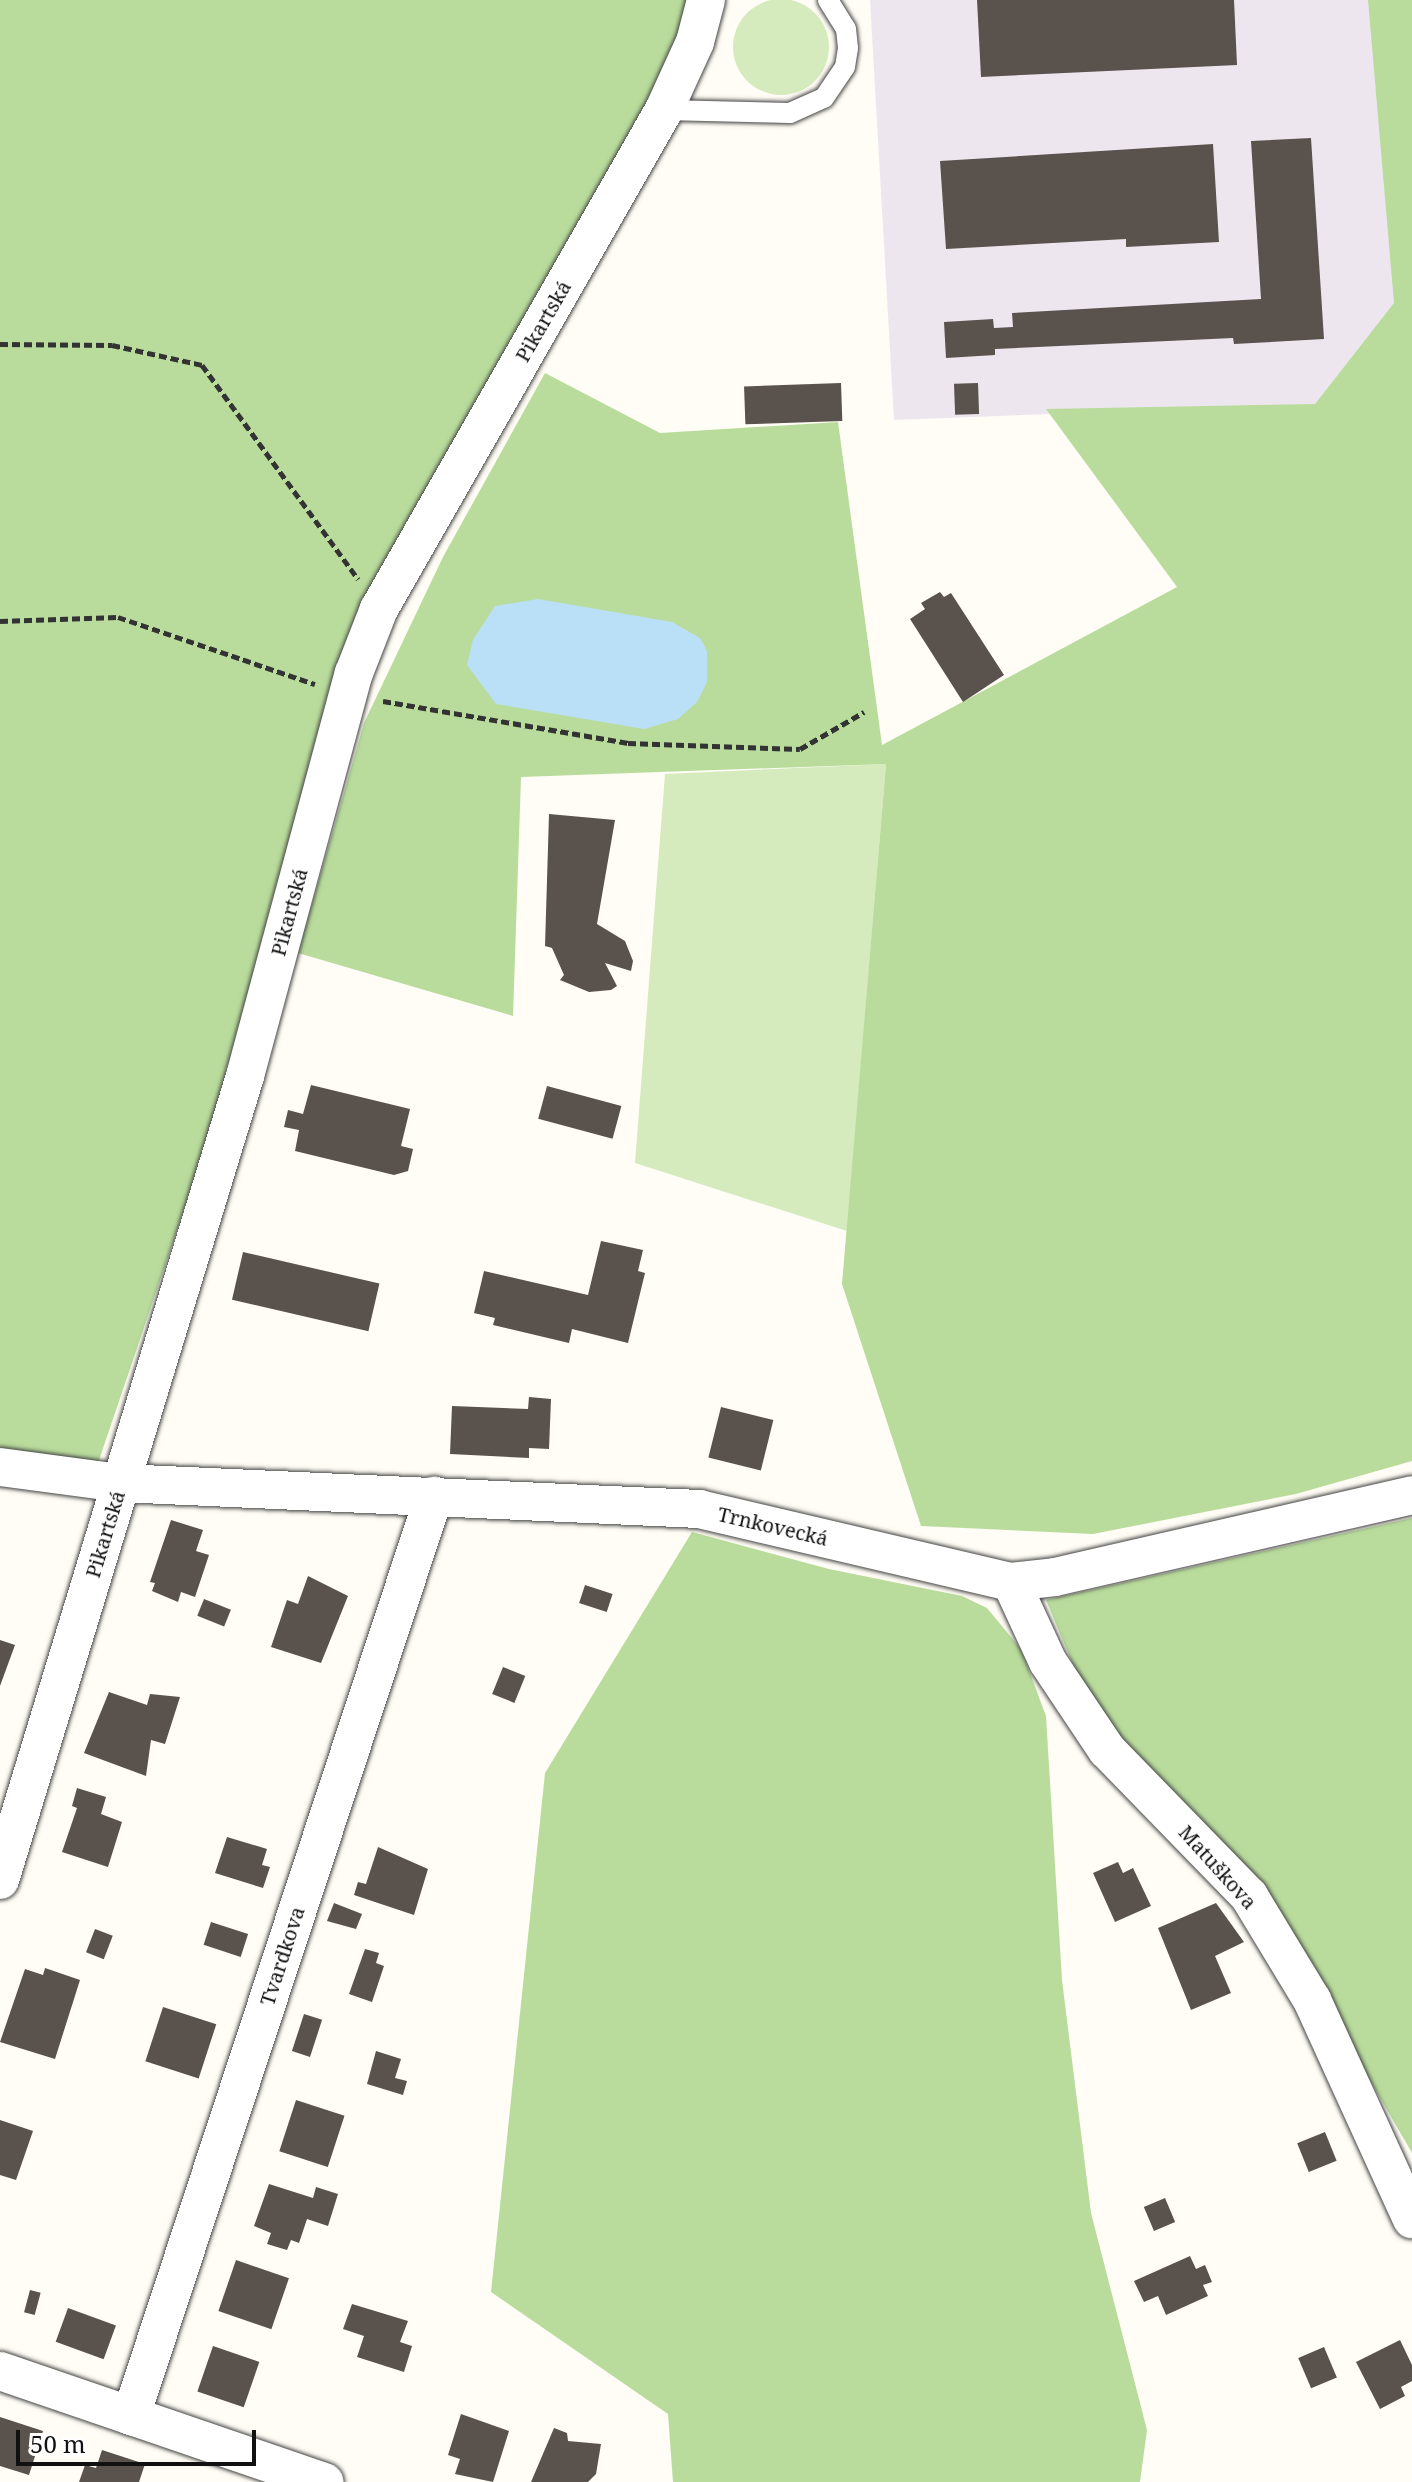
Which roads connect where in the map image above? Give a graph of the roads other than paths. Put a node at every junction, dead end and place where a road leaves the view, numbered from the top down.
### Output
1 (706, 0) edge
2 (828, 0) edge
3 (664, 110) junction
4 (0, 1467) edge
5 (120, 1483) junction
6 (1412, 1495) edge
7 (434, 1496) junction
8 (1011, 1582) junction
9 (0, 1880) edge
10 (1412, 2219) edge
11 (0, 2371) edge
12 (131, 2416) junction
13 (325, 2482) edge

1 - 3 street, Pikartská
2 - 3 lane
3 - 5 street, Pikartská
4 - 5 street, Trnkovecká
5 - 7 street, Trnkovecká
5 - 9 street, Pikartská
6 - 8 street, Trnkovecká
7 - 8 street, Trnkovecká
7 - 12 street, Tvardkova
8 - 10 street, Matuškova
11 - 12 street
12 - 13 street

